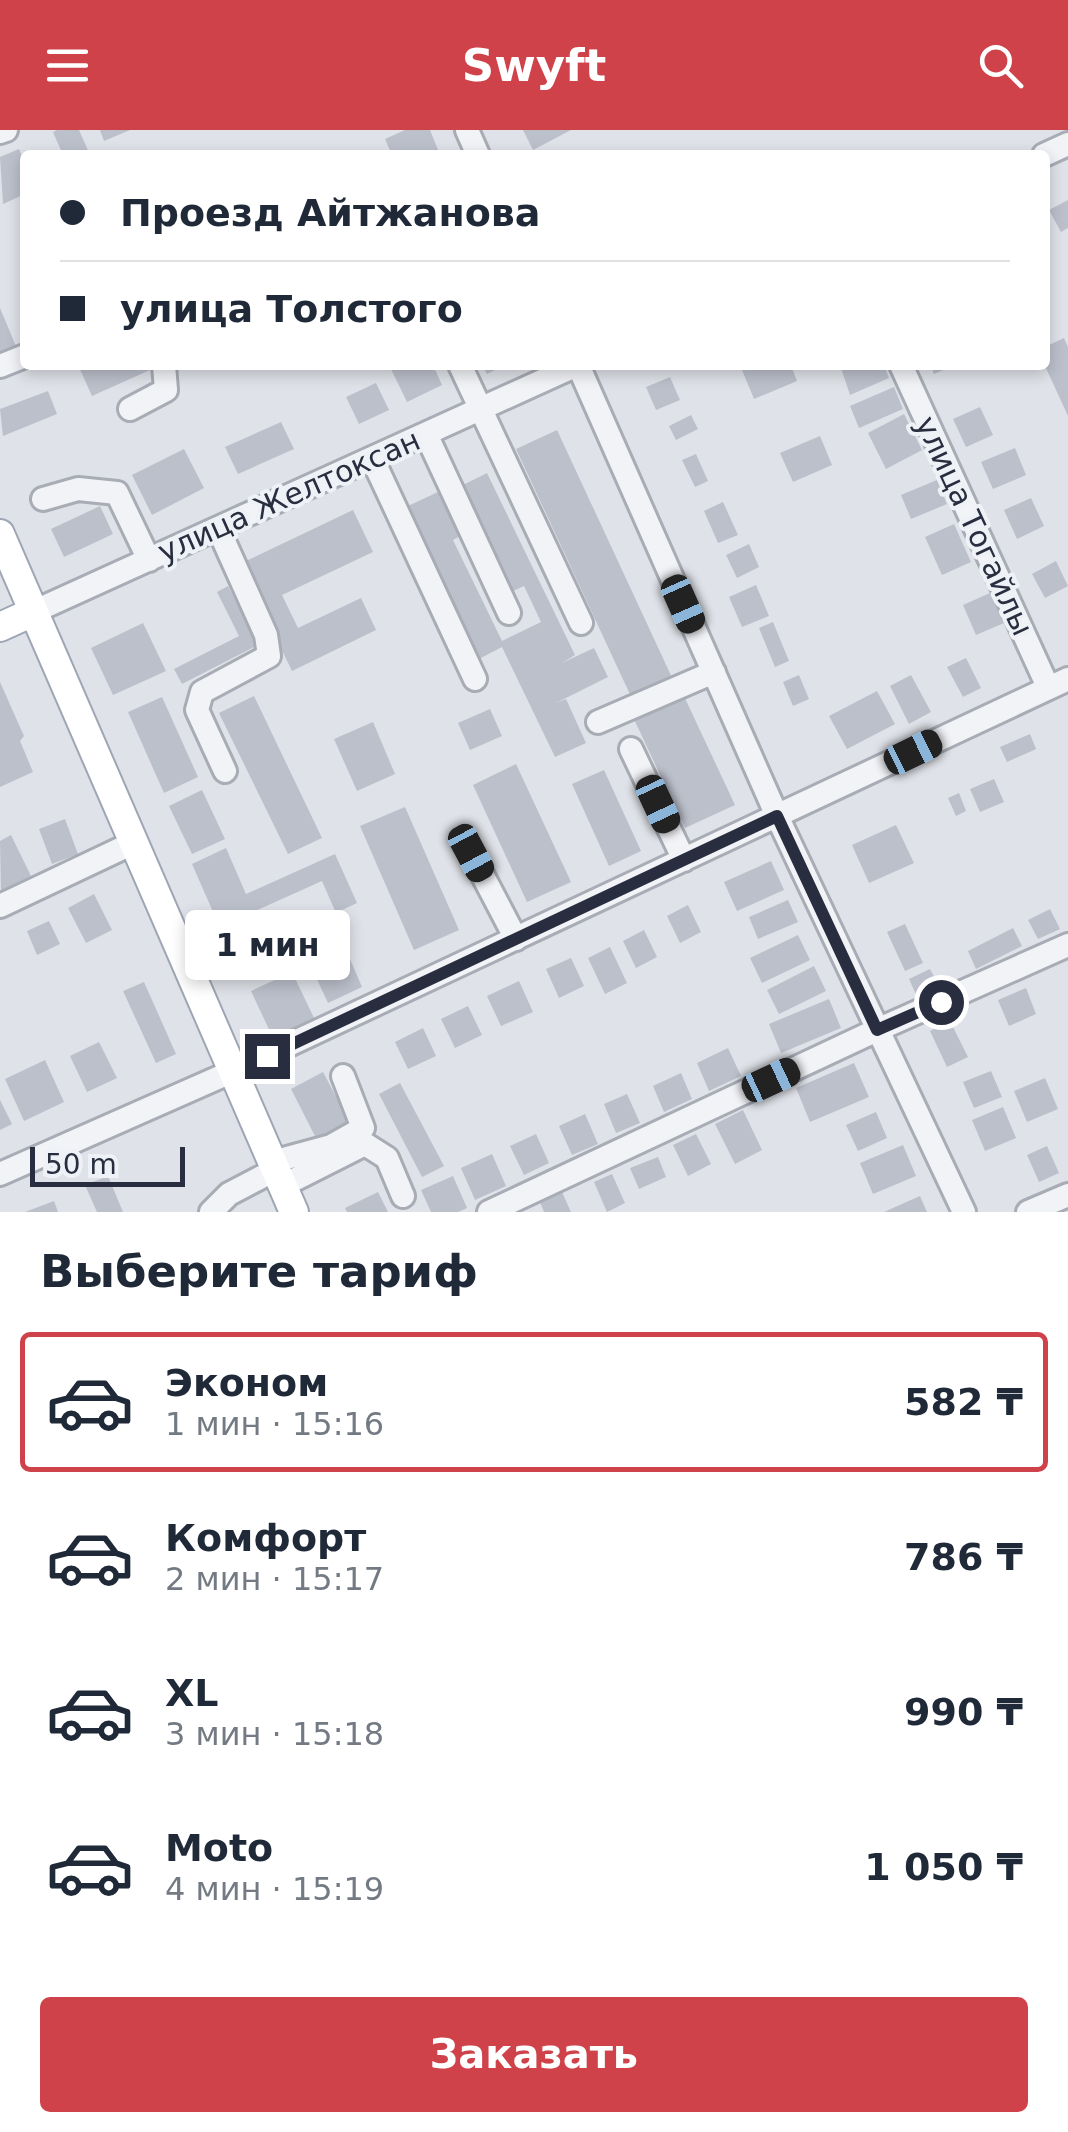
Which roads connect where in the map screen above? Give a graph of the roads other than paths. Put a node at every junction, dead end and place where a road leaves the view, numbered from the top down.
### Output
1 (164, 370) edge
2 (462, 370) edge
3 (566, 370) edge
4 (579, 370) edge
5 (902, 370) edge
6 (130, 409) dead end
7 (479, 410) junction
8 (426, 434) junction
9 (372, 458) junction
10 (43, 499) dead end
11 (218, 528) junction
12 (0, 534) edge
13 (149, 560) junction
14 (33, 612) junction
15 (509, 613) dead end
16 (581, 623) dead end
17 (0, 627) edge
18 (714, 672) junction
19 (476, 679) dead end
20 (1058, 683) edge
21 (598, 722) dead end
22 (632, 749) dead end
23 (225, 772) dead end
24 (777, 816) junction
25 (132, 843) junction
26 (471, 853) dead end
27 (684, 860) junction
28 (0, 906) edge
29 (516, 939) junction
30 (1068, 945) edge
31 (877, 1030) junction
32 (231, 1072) junction
33 (342, 1076) dead end
34 (0, 1174) edge
35 (281, 1182) edge
36 (1068, 1195) edge
37 (402, 1196) dead end
38 (211, 1212) edge
39 (490, 1212) edge
40 (964, 1212) edge
41 (1028, 1212) edge

1 - 6 street
2 - 7 street
3 - 7 street, улица Желтоксан
4 - 18 street
5 - 20 street, улица Тогайлы
7 - 8 street, улица Желтоксан
7 - 16 street
8 - 9 street, улица Желтоксан
8 - 15 street
9 - 11 street, улица Желтоксан
9 - 19 street
10 - 13 street
11 - 13 street, улица Желтоксан
11 - 23 street
12 - 14 main road
13 - 14 street, улица Желтоксан
14 - 17 main road, улица Желтоксан
14 - 25 main road
18 - 21 street
18 - 24 street
20 - 24 street
22 - 27 street
24 - 27 street
24 - 31 street
25 - 28 street
25 - 32 main road
26 - 29 street
27 - 29 street
29 - 32 street
30 - 31 street
31 - 39 street
31 - 40 street
32 - 34 street
32 - 35 main road
33 - 35 street
35 - 37 street
35 - 38 street
36 - 41 street

